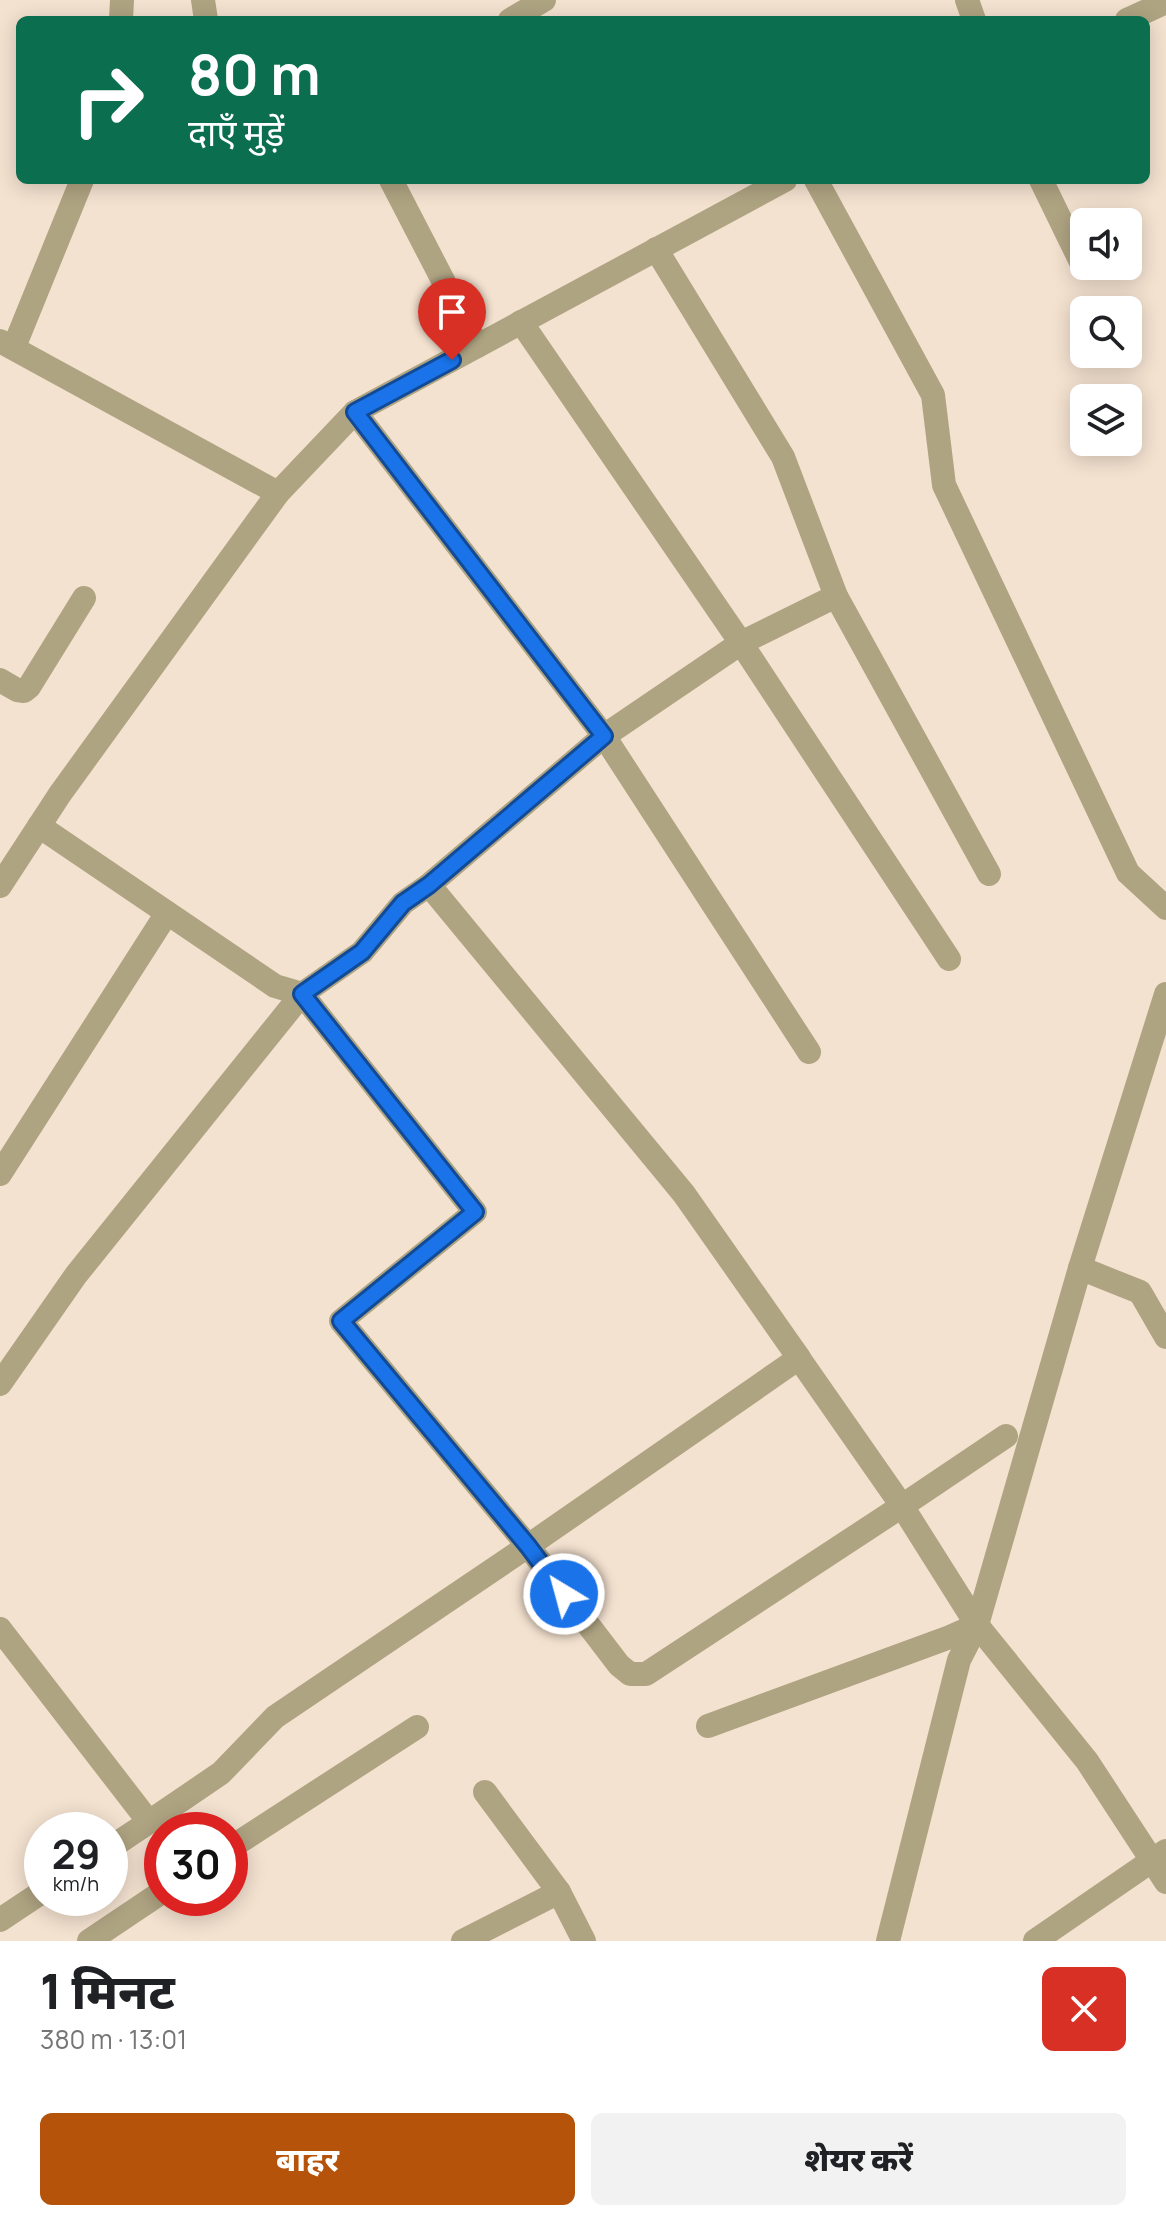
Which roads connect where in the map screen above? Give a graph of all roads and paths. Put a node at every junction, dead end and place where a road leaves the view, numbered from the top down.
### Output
1 (544, 0) edge
2 (1166, 2) edge
3 (517, 16) edge
4 (1136, 16) edge
5 (80, 184) edge
6 (393, 184) edge
7 (778, 184) edge
8 (818, 184) edge
9 (1043, 184) edge
10 (1070, 239) edge
11 (656, 249) junction
12 (521, 322) junction
13 (7, 344) edge
14 (477, 346) junction
15 (355, 412) junction
16 (278, 493) junction
17 (836, 596) junction
18 (84, 598) dead end
19 (741, 643) junction
20 (0, 680) edge
21 (604, 736) junction
22 (39, 826) junction
23 (989, 874) dead end
24 (429, 885) junction
25 (0, 886) edge
26 (1166, 908) edge
27 (167, 913) junction
28 (949, 959) dead end
29 (302, 994) junction
30 (1166, 994) edge
31 (809, 1052) dead end
32 (0, 1174) edge
33 (1080, 1268) junction
34 (1166, 1337) edge
35 (796, 1354) junction
36 (0, 1384) edge
37 (1006, 1436) dead end
38 (902, 1506) junction
39 (528, 1546) junction
40 (977, 1625) junction
41 (0, 1629) edge
42 (708, 1726) dead end
43 (417, 1727) dead end
44 (485, 1792) dead end
45 (164, 1812) edge
46 (144, 1816) edge
47 (248, 1836) edge
48 (1159, 1856) edge
49 (1166, 1882) edge
50 (559, 1892) junction
51 (24, 1904) edge
52 (144, 1904) edge
53 (0, 1920) edge
54 (89, 1941) edge
55 (463, 1941) edge
56 (584, 1941) edge
57 (888, 1941) edge
58 (1035, 1941) edge

1 - 3 street
2 - 4 street
5 - 13 street
6 - 14 street
7 - 11 street
8 - 26 street
9 - 10 street
11 - 12 street
11 - 17 street
12 - 14 street
12 - 19 street
13 - 16 street
14 - 15 street
15 - 16 street
15 - 21 street
16 - 22 street
17 - 19 street
17 - 23 street
18 - 20 street
19 - 21 street
19 - 28 street
21 - 24 street
21 - 31 street
22 - 25 street
22 - 27 street
24 - 29 street
24 - 35 street
27 - 29 street
27 - 32 street
29 - 36 street
29 - 39 street
30 - 33 street
33 - 34 street
33 - 40 street
35 - 38 street
35 - 39 street
37 - 38 street
38 - 39 street
38 - 40 street
39 - 45 street
40 - 42 street
40 - 48 street
40 - 57 street
41 - 46 street
43 - 47 street
44 - 50 street
48 - 49 street
48 - 58 street
50 - 55 street
50 - 56 street
51 - 53 street
52 - 54 street

